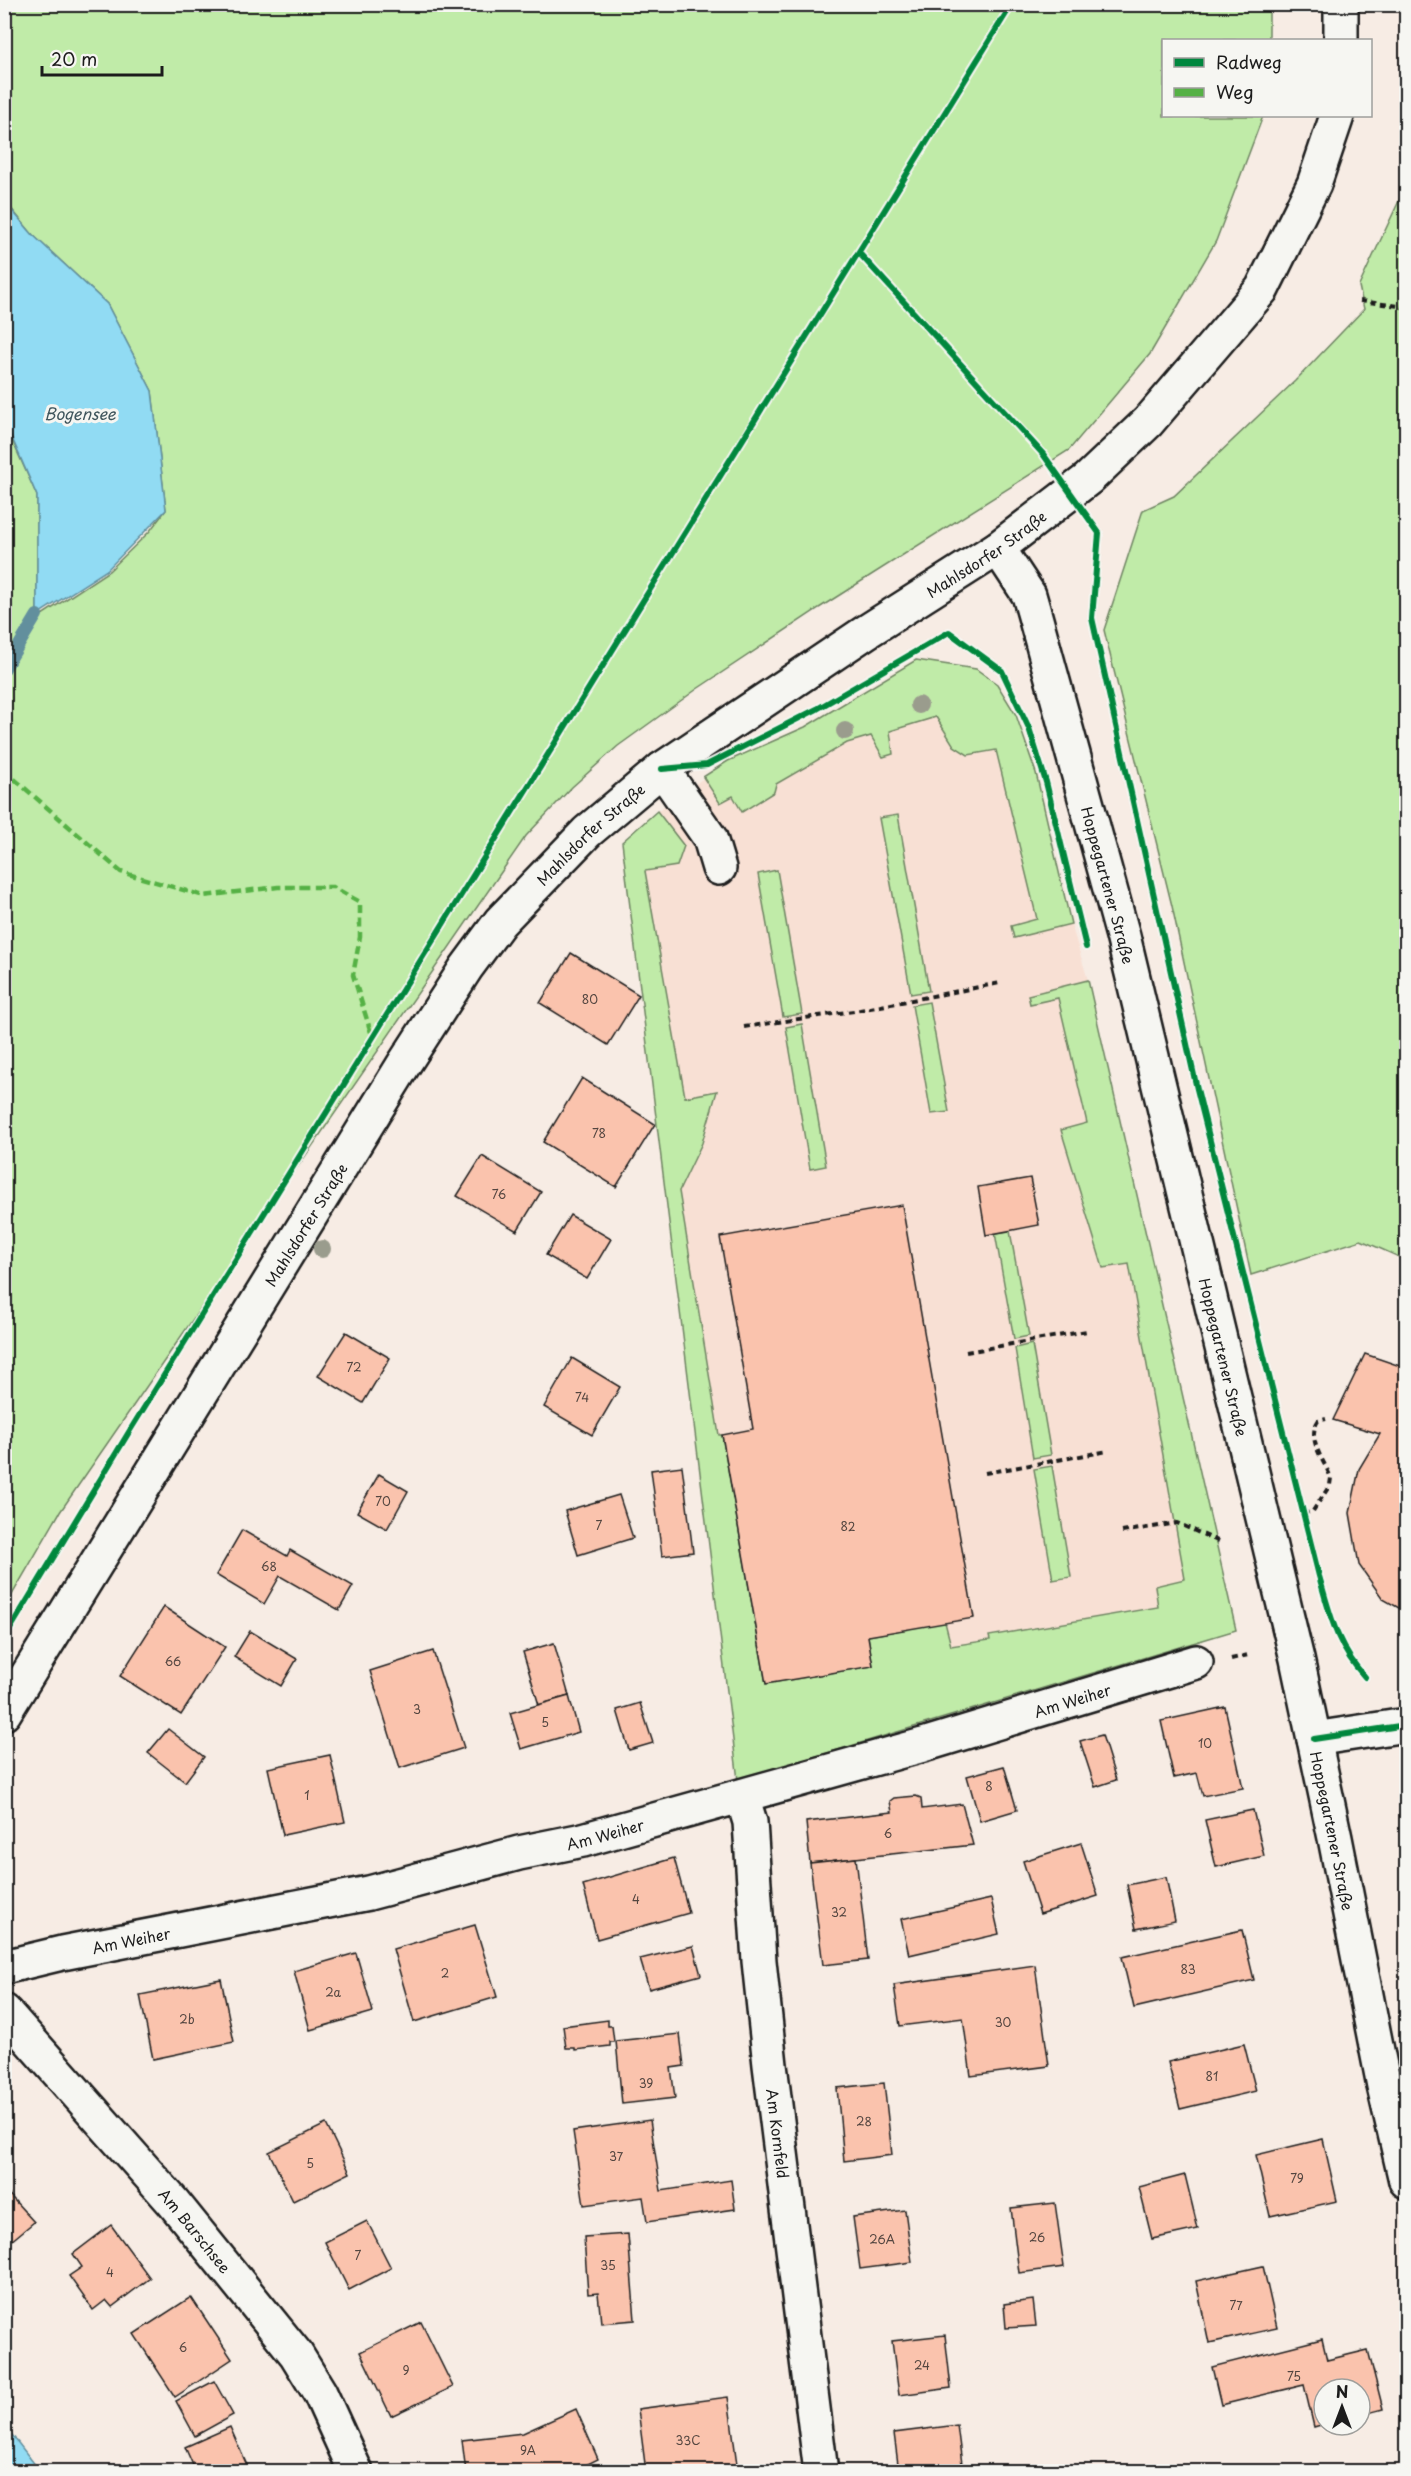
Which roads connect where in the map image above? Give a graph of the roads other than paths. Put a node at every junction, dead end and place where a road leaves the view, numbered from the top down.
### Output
1 (1341, 4) edge
2 (1341, 39) edge
3 (1337, 117) edge
4 (998, 548) junction
5 (662, 769) junction
6 (719, 868) dead end
7 (1196, 1662) dead end
8 (4, 1713) edge
9 (1407, 1725) edge
10 (1314, 1739) junction
11 (742, 1796) junction
12 (4, 1967) edge
13 (4, 2011) edge
14 (1407, 2181) edge
15 (356, 2472) edge
16 (820, 2472) edge

1 - 2 main road
3 - 4 main road, Mahlsdorfer Straße
4 - 5 main road, Mahlsdorfer Straße
4 - 10 main road, Hoppegartener Straße
5 - 6 main road
5 - 8 main road, Mahlsdorfer Straße
7 - 11 main road, Am Weiher
9 - 10 main road
10 - 14 main road, Hoppegartener Straße
11 - 12 main road, Am Weiher
11 - 16 main road, Am Kornfeld
13 - 15 main road, Am Barschsee

